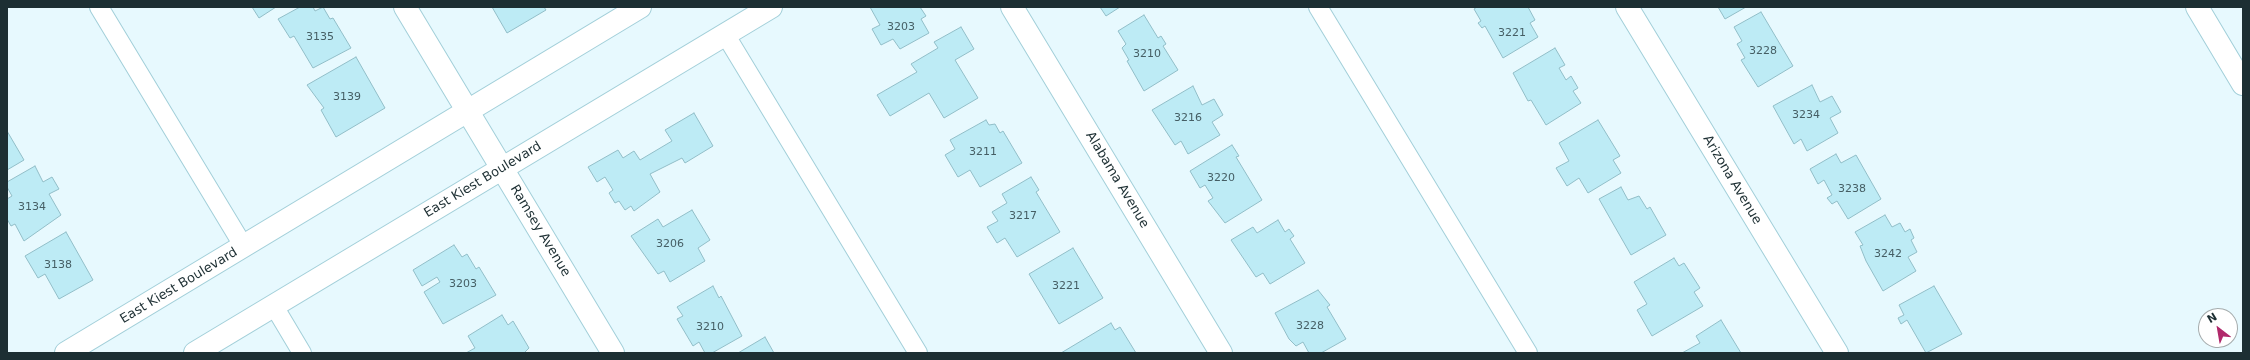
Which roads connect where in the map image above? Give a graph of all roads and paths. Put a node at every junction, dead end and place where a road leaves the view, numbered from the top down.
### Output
1 (99, 7) edge
2 (405, 7) edge
3 (640, 7) edge
4 (771, 7) edge
5 (1012, 7) edge
6 (1318, 7) edge
7 (1627, 7) edge
8 (2197, 7) edge
9 (725, 34) junction
10 (2243, 84) edge
11 (468, 112) junction
12 (502, 169) junction
13 (244, 247) junction
14 (274, 306) junction
15 (66, 353) edge
16 (195, 353) edge
17 (302, 353) edge
18 (613, 353) edge
19 (918, 353) edge
20 (1222, 353) edge
21 (1528, 353) edge
22 (1837, 353) edge

1 - 13 lane
2 - 11 main road, Ramsey Avenue
3 - 11 main road, East Kiest Boulevard
4 - 9 main road, East Kiest Boulevard
5 - 20 main road, Alabama Avenue
6 - 21 lane
7 - 22 main road, Arizona Avenue
8 - 10 main road
9 - 12 main road, East Kiest Boulevard
9 - 19 lane
11 - 12 main road, Ramsey Avenue
11 - 13 main road, East Kiest Boulevard
12 - 14 main road, East Kiest Boulevard
12 - 18 main road, Ramsey Avenue
13 - 15 main road, East Kiest Boulevard
14 - 16 main road, East Kiest Boulevard
14 - 17 lane

